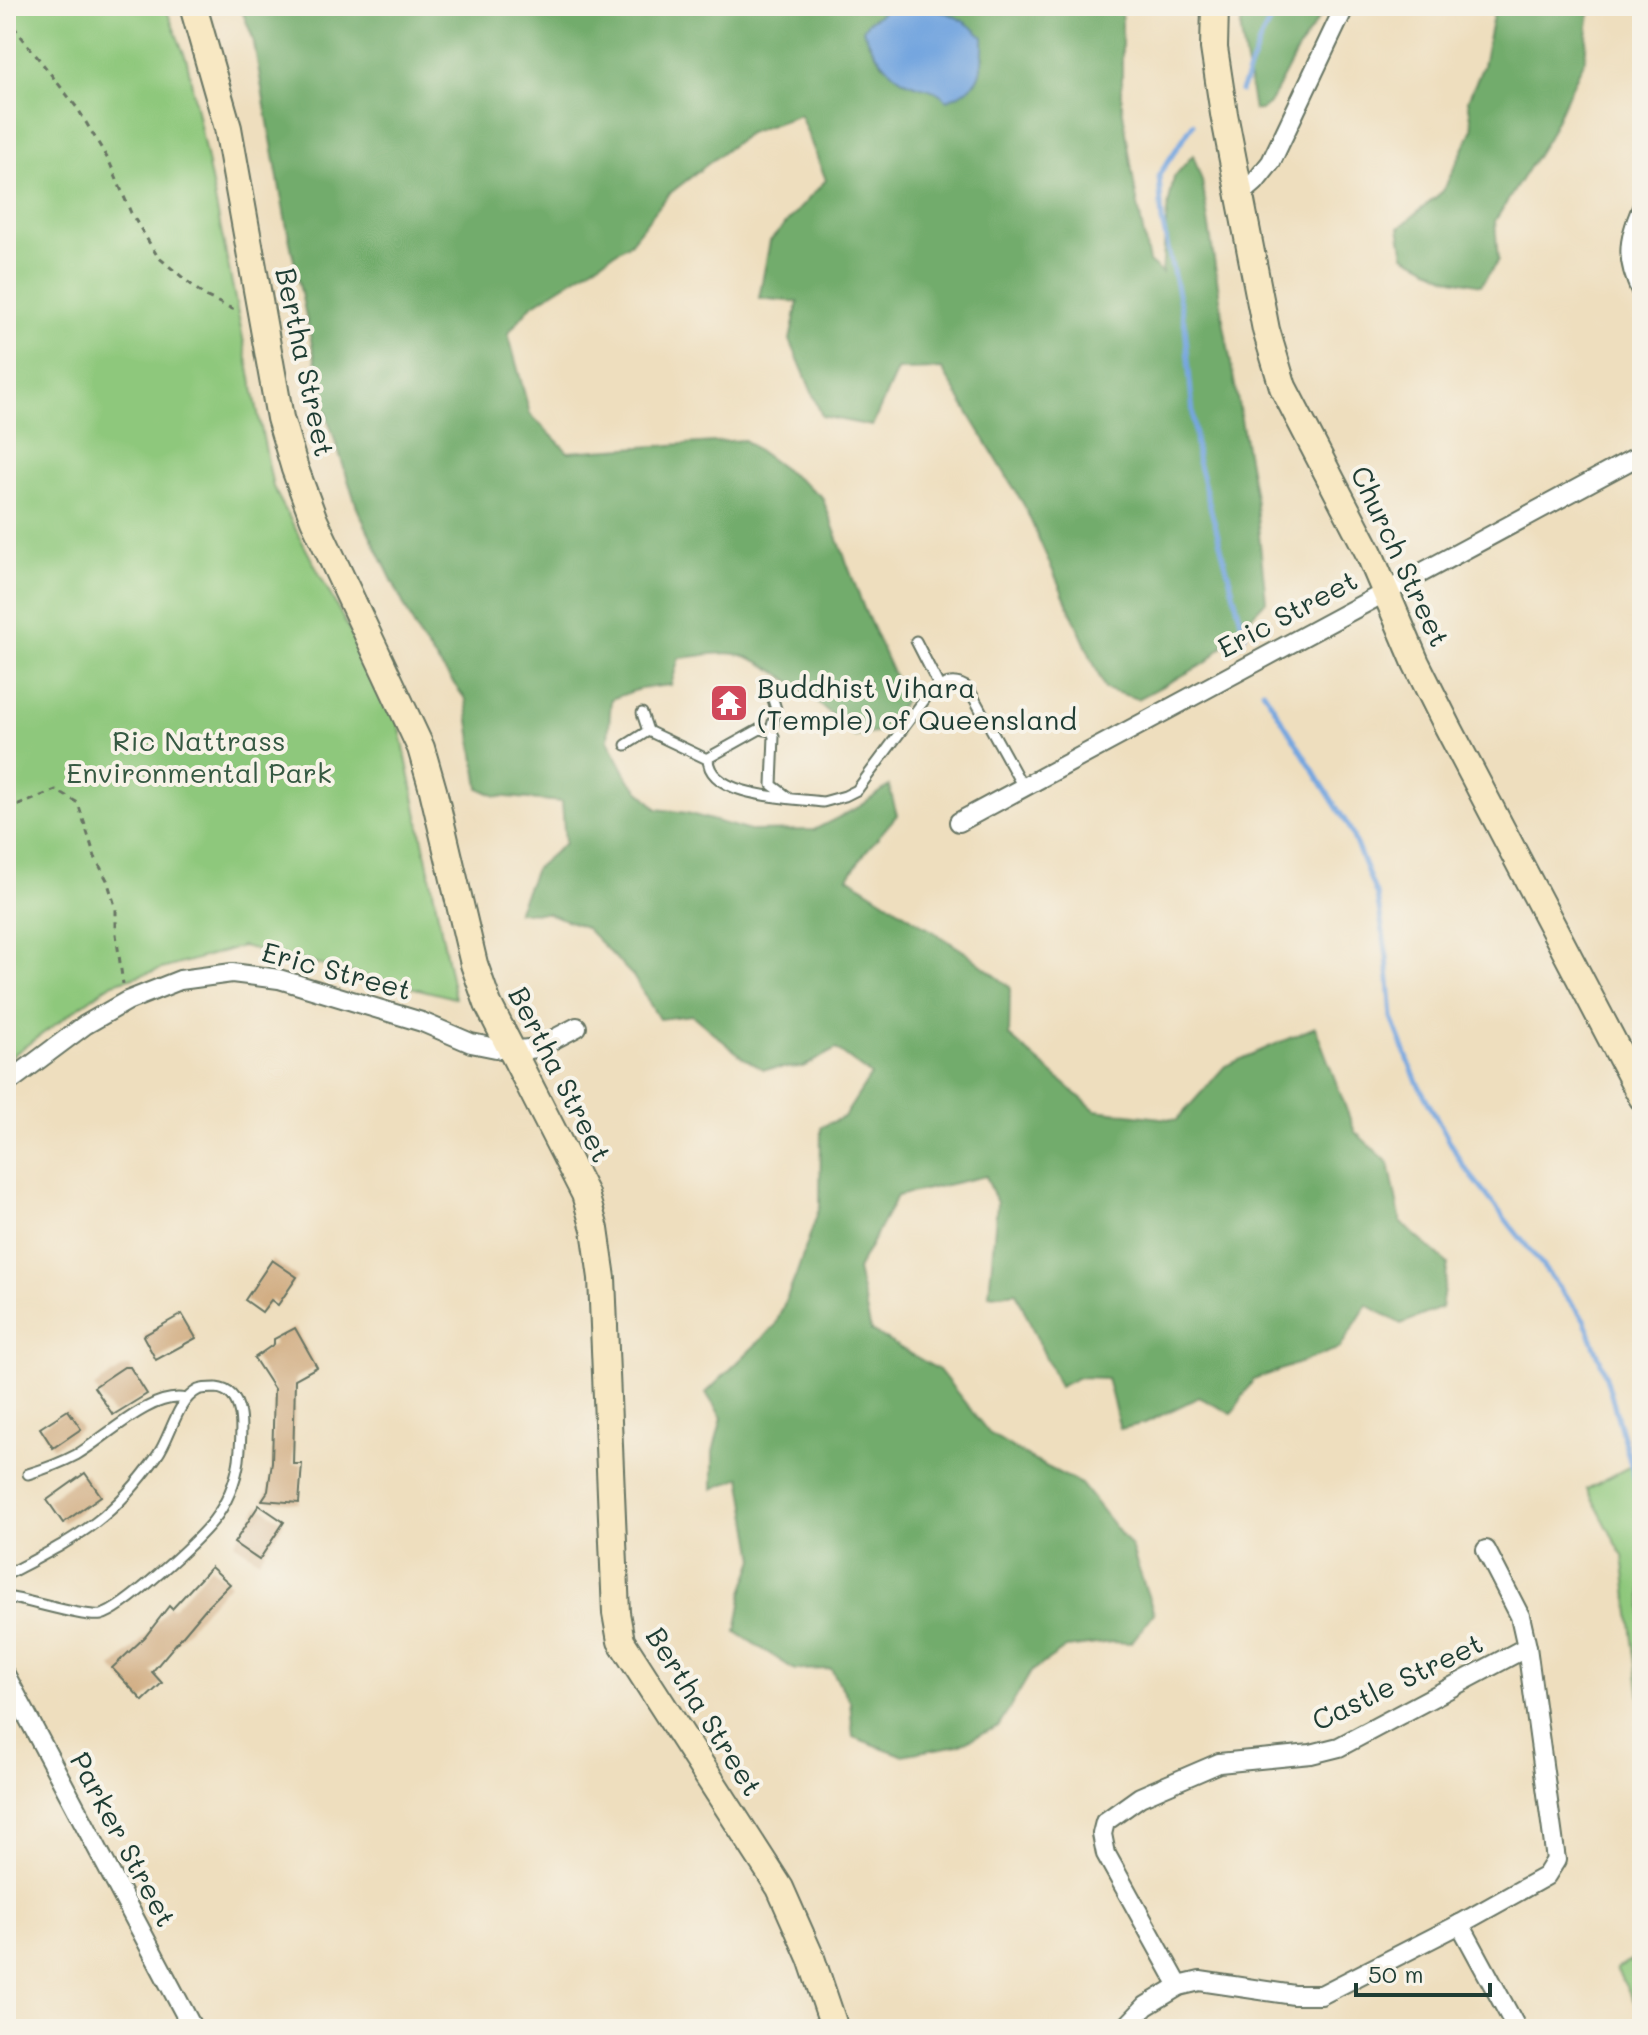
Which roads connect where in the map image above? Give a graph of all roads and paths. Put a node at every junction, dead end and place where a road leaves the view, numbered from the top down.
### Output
1 (193, 6) edge
2 (1215, 6) edge
3 (1345, 6) edge
4 (6, 17) edge
5 (1240, 195) junction
6 (1642, 208) edge
7 (1642, 293) edge
8 (261, 314) junction
9 (1642, 454) edge
10 (1386, 592) junction
11 (916, 641) dead end
12 (939, 686) junction
13 (771, 693) dead end
14 (642, 713) dead end
15 (648, 731) junction
16 (771, 731) junction
17 (626, 745) dead end
18 (707, 759) junction
19 (1023, 787) junction
20 (788, 797) junction
21 (6, 807) edge
22 (959, 822) dead end
23 (127, 1001) junction
24 (577, 1027) dead end
25 (511, 1051) junction
26 (6, 1084) edge
27 (1642, 1097) edge
28 (186, 1399) junction
29 (28, 1474) dead end
30 (1486, 1550) dead end
31 (6, 1575) edge
32 (6, 1597) edge
33 (1527, 1647) junction
34 (6, 1676) edge
35 (1460, 1924) junction
36 (1179, 1986) junction
37 (193, 2029) edge
38 (835, 2029) edge
39 (1124, 2029) edge
40 (1517, 2029) edge

1 - 8 street, Bertha Street
2 - 5 street, Church Street
3 - 5 street
4 - 8 path
5 - 10 street, Church Street
6 - 7 street
8 - 25 street, Bertha Street
9 - 10 street, Eric Street
10 - 19 street, Eric Street
10 - 27 street, Church Street
11 - 12 lane
12 - 19 lane
12 - 20 lane
13 - 16 lane
14 - 15 lane
15 - 17 lane
15 - 18 lane
16 - 18 lane
16 - 20 lane
18 - 20 lane
19 - 22 street, Eric Street
21 - 23 path
23 - 25 street, Eric Street
23 - 26 street, Eric Street
24 - 25 street, Eric Street
25 - 38 street, Bertha Street
28 - 29 lane
28 - 31 lane
28 - 32 lane
30 - 33 street
33 - 35 street
33 - 36 street, Castle Street
34 - 37 street, Parker Street
35 - 36 street
35 - 40 street
36 - 39 street

